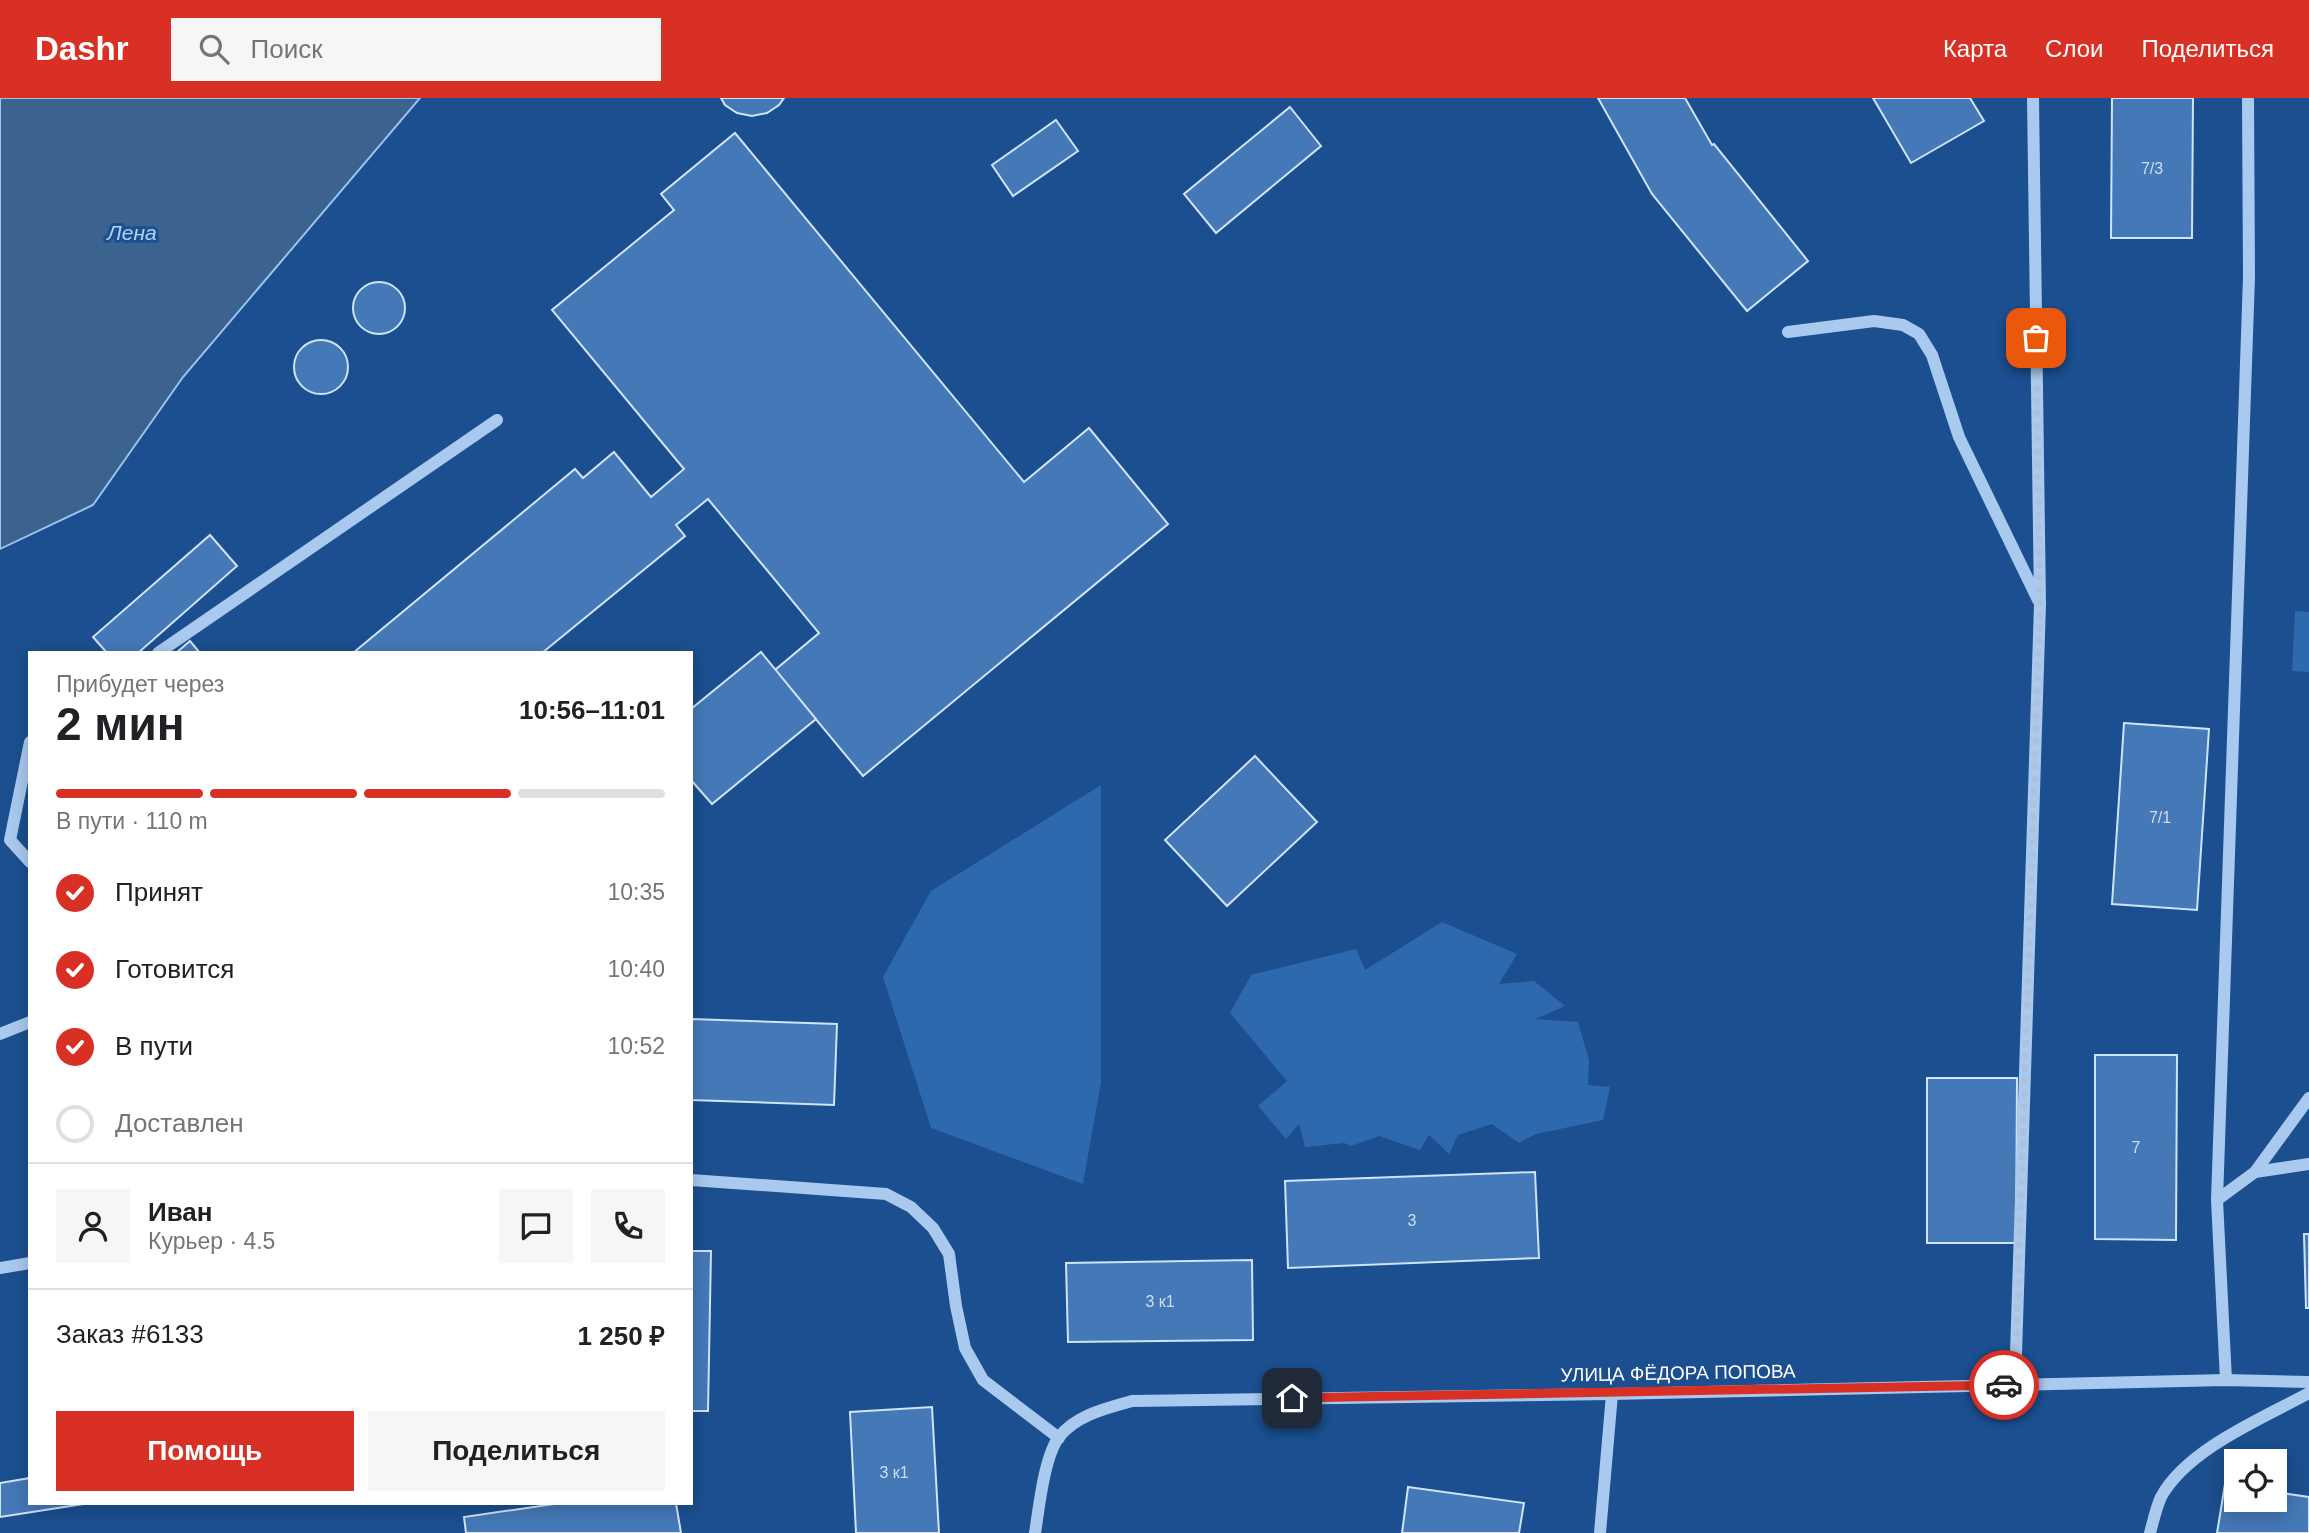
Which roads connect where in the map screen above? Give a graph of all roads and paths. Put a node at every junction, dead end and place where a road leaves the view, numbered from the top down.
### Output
1 (2033, 98) edge
2 (2248, 98) edge
3 (1788, 332) dead end
4 (497, 420) dead end
5 (2040, 604) junction
6 (161, 651) edge
7 (28, 752) edge
8 (28, 860) edge
9 (28, 1023) edge
10 (0, 1034) edge
11 (2309, 1098) edge
12 (2309, 1164) edge
13 (2255, 1172) junction
14 (693, 1180) edge
15 (2217, 1200) junction
16 (28, 1263) edge
17 (0, 1268) edge
18 (2226, 1380) junction
19 (2309, 1382) edge
20 (2015, 1385) junction
21 (2309, 1393) edge
22 (1612, 1394) junction
23 (1059, 1437) junction
24 (1035, 1533) edge
25 (1600, 1533) edge
26 (2150, 1533) edge

1 - 5 street
2 - 15 street
3 - 5 street
4 - 6 street
5 - 20 street
7 - 8 street
9 - 10 street
11 - 13 street
12 - 13 street
13 - 15 street
14 - 23 street
15 - 18 street
16 - 17 street
18 - 19 street, УЛИЦА ФЁДОРА ПОПОВА
18 - 20 street, УЛИЦА ФЁДОРА ПОПОВА
20 - 22 street, УЛИЦА ФЁДОРА ПОПОВА
21 - 26 street
22 - 23 street, УЛИЦА ФЁДОРА ПОПОВА
22 - 25 street
23 - 24 street

